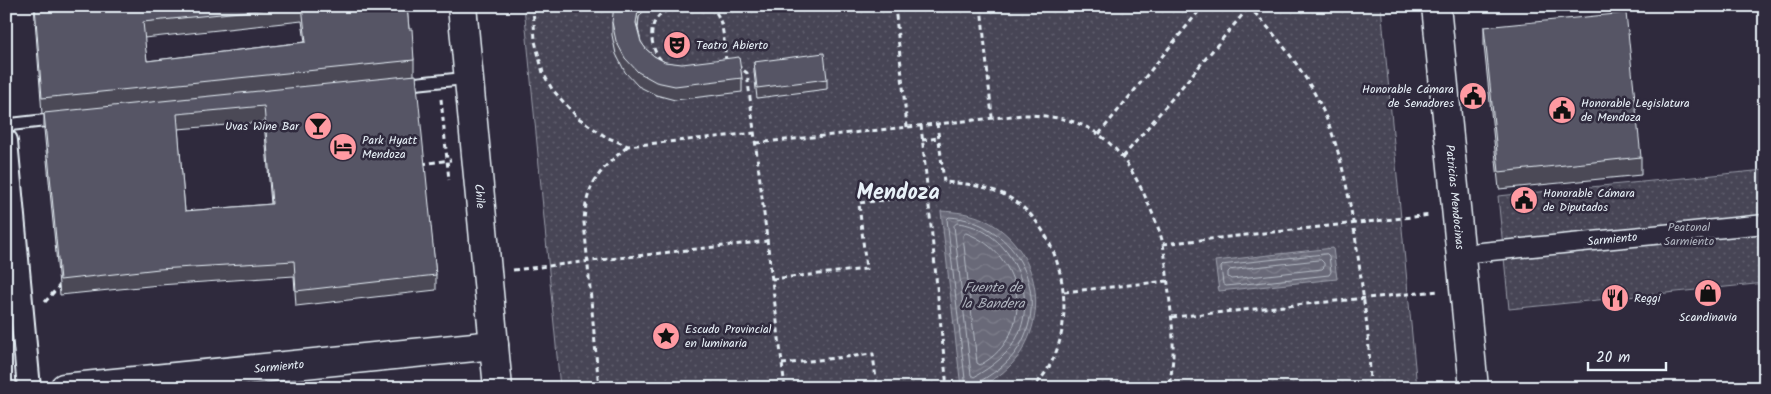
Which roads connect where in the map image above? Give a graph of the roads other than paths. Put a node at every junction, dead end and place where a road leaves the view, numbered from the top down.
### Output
1 (462, 6) edge
2 (1436, 6) edge
3 (469, 78) junction
4 (390, 86) edge
5 (75, 118) edge
6 (6, 125) edge
7 (6, 141) edge
8 (1765, 224) edge
9 (1460, 254) junction
10 (494, 345) junction
11 (29, 388) edge
12 (64, 388) edge
13 (498, 388) edge
14 (1474, 388) edge

1 - 3 street, Chile
2 - 9 street, Patricias Mendocinas
3 - 4 lane
3 - 10 street, Chile
5 - 6 lane
7 - 11 street
8 - 9 street, Sarmiento
9 - 14 street, Patricias Mendocinas
10 - 12 street, Sarmiento
10 - 13 street, Chile

